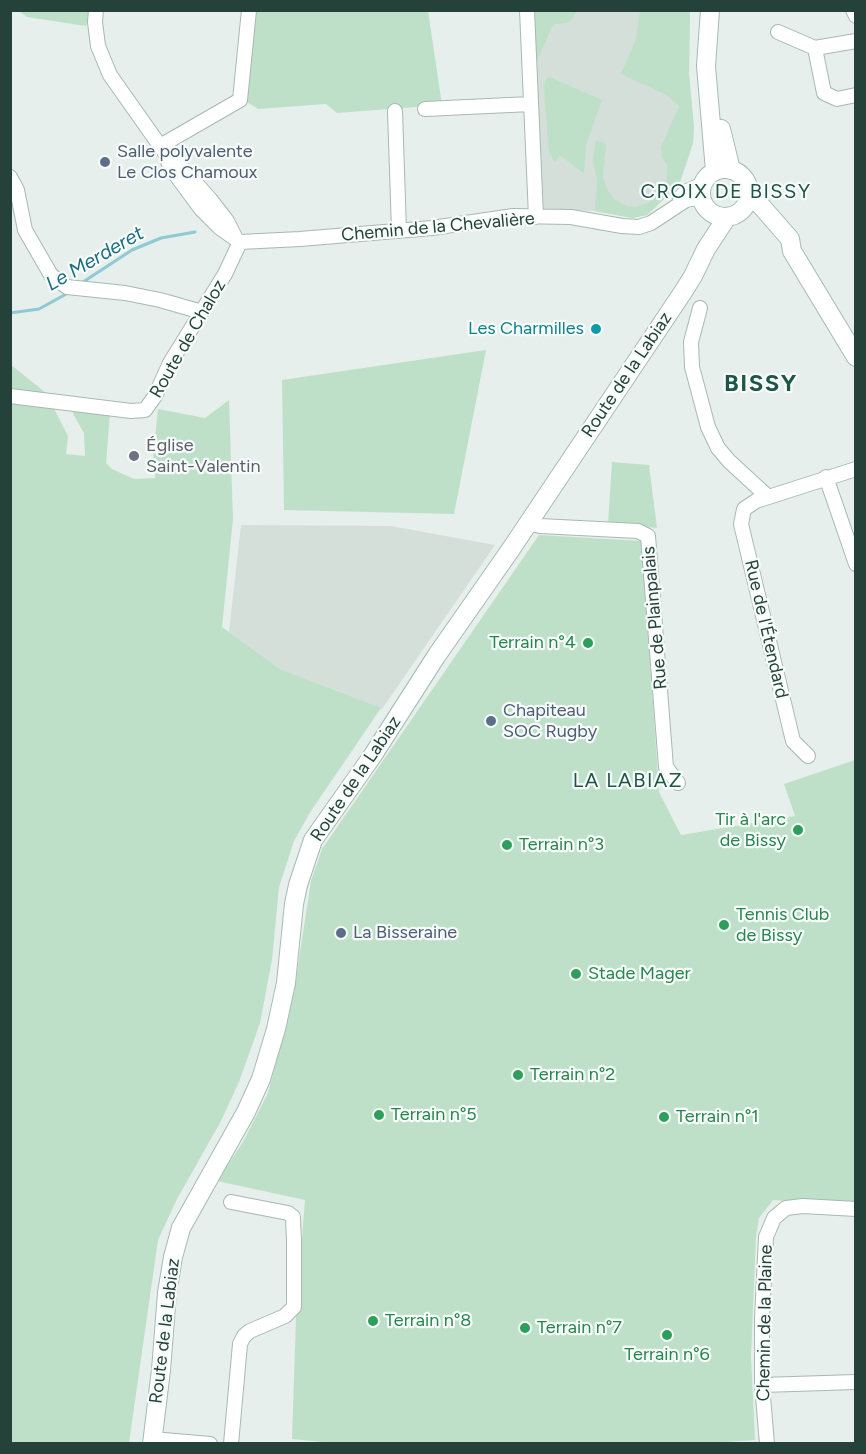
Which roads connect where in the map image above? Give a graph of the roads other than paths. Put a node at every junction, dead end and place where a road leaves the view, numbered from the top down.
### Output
1 (96, 10) edge
2 (249, 10) edge
3 (526, 10) edge
4 (853, 10) edge
5 (710, 15) edge
6 (855, 16) edge
7 (778, 32) dead end
8 (855, 41) edge
9 (815, 48) junction
10 (855, 94) edge
11 (531, 104) junction
12 (426, 109) dead end
13 (395, 111) dead end
14 (162, 150) junction
15 (10, 177) edge
16 (712, 186) junction
17 (749, 192) junction
18 (734, 214) junction
19 (536, 217) junction
20 (399, 231) junction
21 (238, 239) junction
22 (790, 248) junction
23 (706, 249) junction
24 (700, 308) dead end
25 (202, 312) junction
26 (855, 357) edge
27 (10, 396) edge
28 (855, 469) edge
29 (826, 477) junction
30 (761, 499) junction
31 (528, 523) junction
32 (855, 564) edge
33 (808, 756) dead end
34 (678, 783) dead end
35 (231, 1202) dead end
36 (855, 1209) edge
37 (855, 1382) edge
38 (762, 1385) junction
39 (152, 1441) edge
40 (210, 1443) edge
41 (231, 1443) edge
42 (767, 1443) edge

1 - 14 street
2 - 14 street
3 - 11 street
4 - 6 street
5 - 16 main road, Route de la Labiaz
7 - 9 street
8 - 9 street
9 - 10 street
11 - 12 street
11 - 19 street
13 - 20 street
14 - 21 street
15 - 25 street
16 - 17 main road
16 - 18 main road
16 - 19 street, Chemin de la Chevalière
16 - 23 main road, Route de la Labiaz
17 - 18 main road, Route de la Labiaz
17 - 22 main road
18 - 22 main road
18 - 23 main road, Route de la Labiaz
19 - 20 street, Chemin de la Chevalière
20 - 21 street, Chemin de la Chevalière
21 - 25 street, Route de Chaloz
22 - 26 main road
23 - 31 main road, Route de la Labiaz
24 - 30 street
25 - 27 street, Route de Chaloz
28 - 29 street
29 - 30 street
29 - 32 street
30 - 33 street, Rue de l'Étendard
31 - 34 street, Rue de Plainpalais
31 - 39 main road, Route de la Labiaz
35 - 41 street
36 - 38 street, Chemin de la Plaine
37 - 38 street
38 - 42 street, Chemin de la Plaine
39 - 40 street

